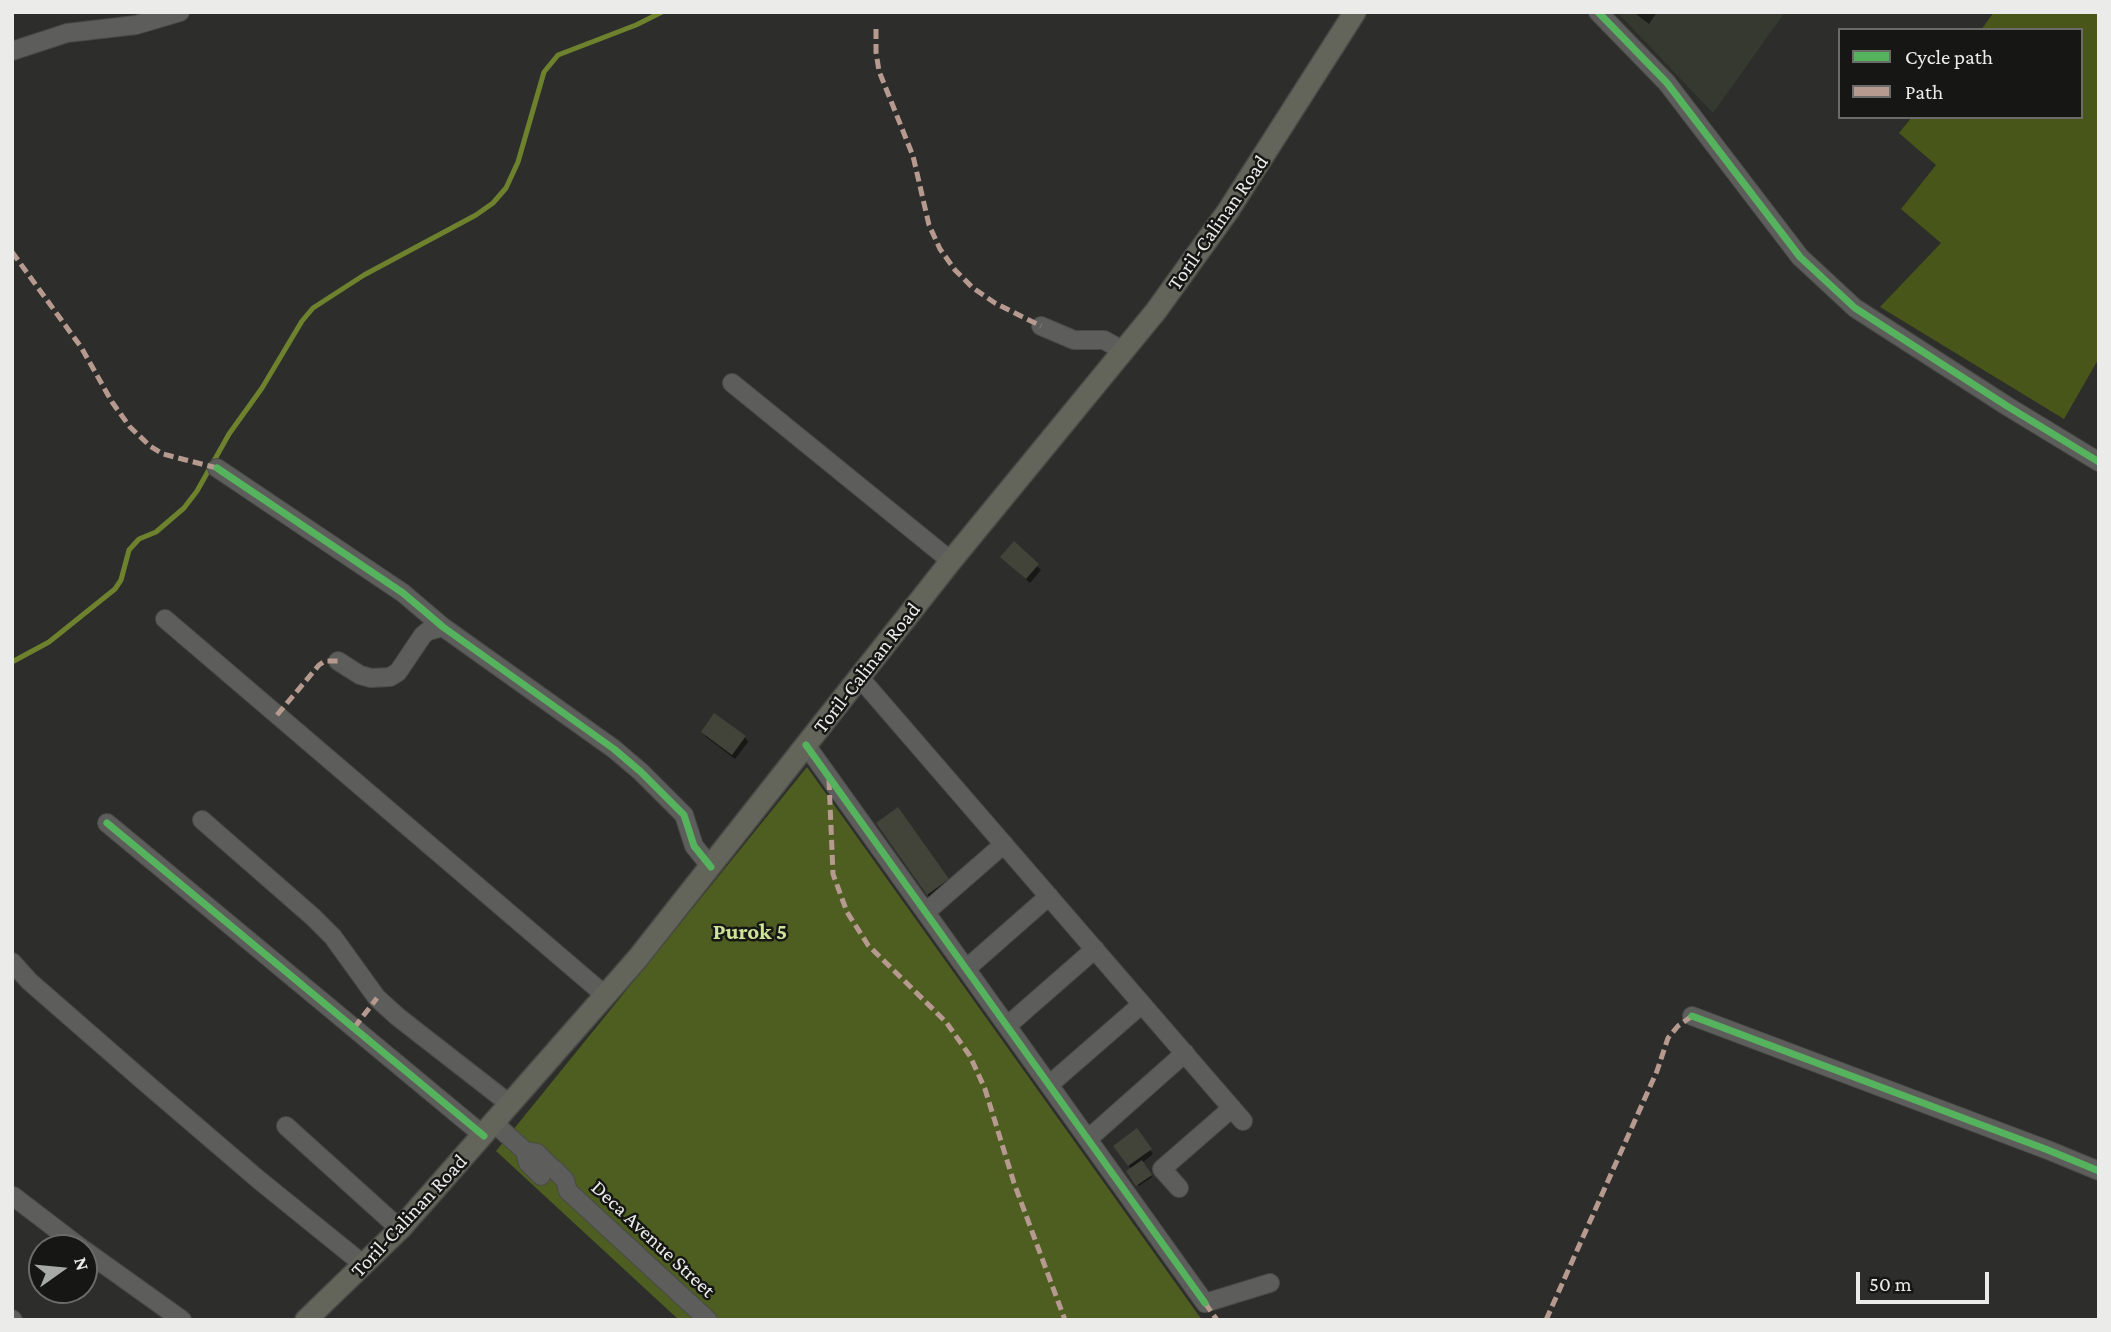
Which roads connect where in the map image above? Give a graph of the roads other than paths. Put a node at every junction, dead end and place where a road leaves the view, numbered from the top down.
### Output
1 (180, 12) edge
2 (1355, 12) edge
3 (1598, 12) edge
4 (12, 51) edge
5 (1041, 326) dead end
6 (1124, 351) junction
7 (732, 383) dead end
8 (2099, 461) edge
9 (217, 468) dead end
10 (951, 561) junction
11 (165, 620) dead end
12 (443, 628) junction
13 (338, 660) dead end
14 (860, 678) junction
15 (806, 745) junction
16 (202, 820) dead end
17 (107, 823) dead end
18 (1004, 844) junction
19 (711, 867) junction
20 (1049, 896) junction
21 (926, 912) junction
22 (1095, 949) junction
23 (12, 962) edge
24 (966, 969) junction
25 (606, 996) junction
26 (1142, 1004) junction
27 (1692, 1016) dead end
28 (1007, 1026) junction
29 (1185, 1054) junction
30 (1049, 1085) junction
31 (511, 1105) junction
32 (286, 1126) dead end
33 (489, 1130) junction
34 (1088, 1139) junction
35 (2099, 1171) edge
36 (1180, 1188) dead end
37 (13, 1196) edge
38 (400, 1229) junction
39 (63, 1234) edge
40 (98, 1260) edge
41 (365, 1265) junction
42 (1270, 1283) dead end
43 (182, 1320) edge
44 (306, 1320) edge
45 (708, 1320) edge

1 - 4 street
2 - 6 main road, Toril-Calinan Road
3 - 8 street
5 - 6 street
6 - 10 main road, Toril-Calinan Road
7 - 10 street
9 - 12 street
10 - 14 main road, Toril-Calinan Road
11 - 25 street
12 - 13 street
12 - 19 street
14 - 15 main road, Toril-Calinan Road
14 - 18 street
15 - 19 main road, Toril-Calinan Road
15 - 21 street
16 - 31 street
17 - 33 street, Deca Avenue Street
18 - 20 street
18 - 21 street
19 - 25 main road, Toril-Calinan Road
20 - 22 street
20 - 24 street
21 - 24 street
22 - 26 street
22 - 28 street
23 - 41 street
24 - 28 street
25 - 31 main road, Toril-Calinan Road
26 - 29 street
26 - 30 street
27 - 35 street
28 - 30 street
29 - 34 street
29 - 36 street
30 - 34 street
31 - 33 main road, Toril-Calinan Road
32 - 38 street
33 - 38 main road, Toril-Calinan Road
33 - 45 street, Deca Avenue Street
34 - 42 street
37 - 39 street
38 - 41 main road, Toril-Calinan Road
40 - 43 street
41 - 44 main road, Toril-Calinan Road

